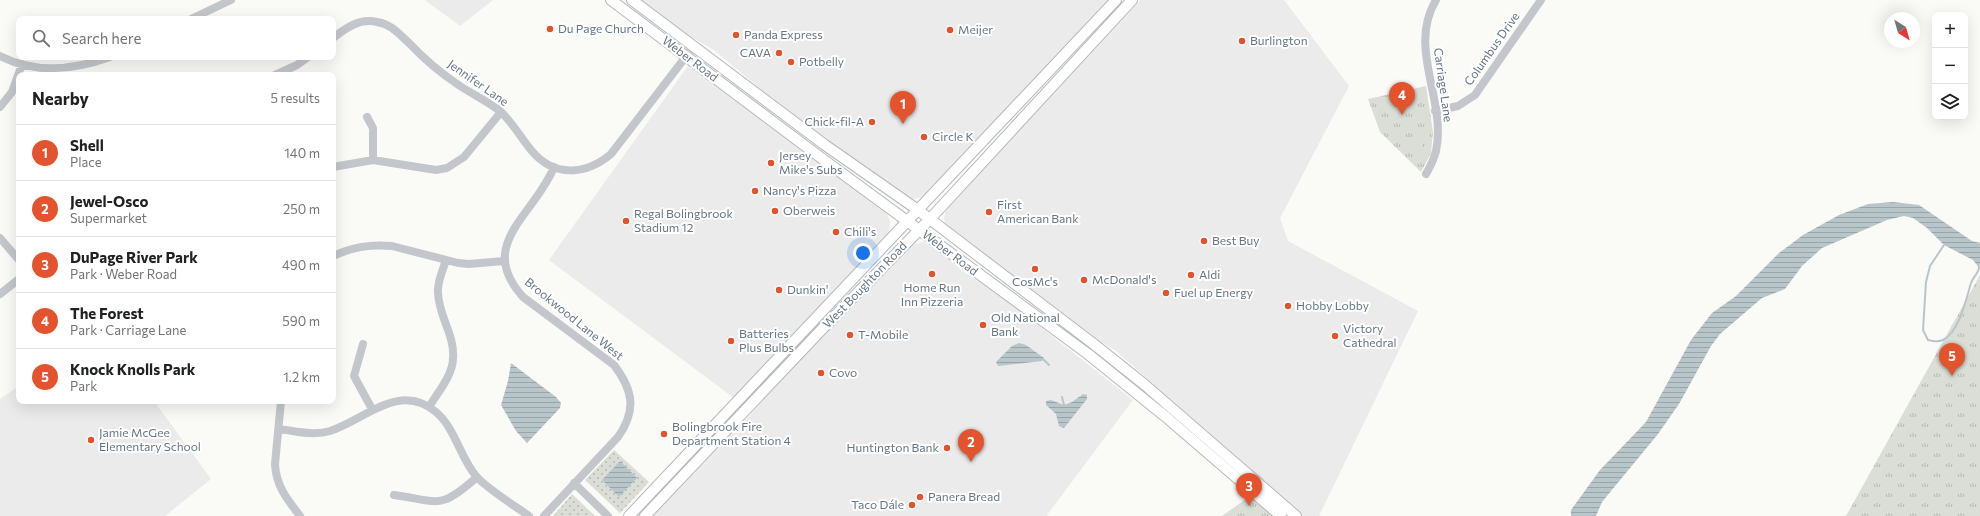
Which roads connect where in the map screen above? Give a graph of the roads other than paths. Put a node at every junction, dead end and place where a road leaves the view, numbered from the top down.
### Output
1 (231, 0) edge
2 (611, 0) edge
3 (632, 0) edge
4 (1116, 0) edge
5 (1132, 0) edge
6 (1436, 0) edge
7 (1541, 0) edge
8 (197, 16) edge
9 (336, 36) edge
10 (694, 46) junction
11 (0, 56) edge
12 (686, 56) junction
13 (101, 60) edge
14 (304, 60) edge
15 (22, 64) junction
16 (19, 72) edge
17 (282, 72) edge
18 (16, 81) edge
19 (0, 107) edge
20 (1435, 111) junction
21 (501, 112) junction
22 (367, 117) dead end
23 (771, 120) junction
24 (811, 135) junction
25 (373, 160) junction
26 (336, 166) edge
27 (554, 167) junction
28 (1426, 174) dead end
29 (918, 210) junction
30 (929, 220) junction
31 (907, 221) junction
32 (919, 230) junction
33 (0, 238) edge
34 (336, 255) edge
35 (16, 257) edge
36 (446, 260) junction
37 (504, 261) junction
38 (16, 281) edge
39 (0, 294) edge
40 (363, 344) dead end
41 (282, 404) edge
42 (429, 407) junction
43 (372, 409) junction
44 (279, 429) junction
45 (477, 477) junction
46 (574, 482) junction
47 (394, 496) dead end
48 (300, 516) edge
49 (529, 516) edge
50 (544, 516) edge
51 (608, 516) edge
52 (629, 516) edge
53 (644, 516) edge
54 (1281, 516) edge
55 (1296, 516) edge

1 - 8 street
2 - 12 main road, Weber Road
3 - 10 main road, Weber Road
4 - 29 main road, West Boughton Road
5 - 30 main road, West Boughton Road
6 - 20 street, Carriage Lane
7 - 20 street, Columbus Drive
9 - 21 street, Jennifer Lane
10 - 12 street, Jennifer Lane
10 - 24 main road, Weber Road
11 - 15 street
12 - 23 main road, Weber Road
12 - 27 street, Jennifer Lane
13 - 15 street
14 - 17 street
15 - 16 street
18 - 19 street
20 - 28 street, Carriage Lane
21 - 25 street
21 - 27 street, Jennifer Lane
22 - 25 street
23 - 24 main road
23 - 31 main road, Weber Road
24 - 29 main road, Weber Road
25 - 26 street
27 - 37 street, Brookwood Lane West
29 - 30 main road, Weber Road
29 - 31 main road, West Boughton Road
30 - 32 main road, West Boughton Road
30 - 55 main road, Weber Road
31 - 32 main road, Weber Road
31 - 52 main road, West Boughton Road
32 - 53 main road, West Boughton Road
32 - 54 main road, Weber Road
33 - 35 street
34 - 36 street
36 - 37 street
36 - 42 street
37 - 46 street, Brookwood Lane West
38 - 39 street
40 - 43 street
41 - 44 street
42 - 43 street
42 - 45 street
43 - 44 street
44 - 48 street
45 - 47 street
45 - 49 street
46 - 50 street, Brookwood Lane West
46 - 51 street

